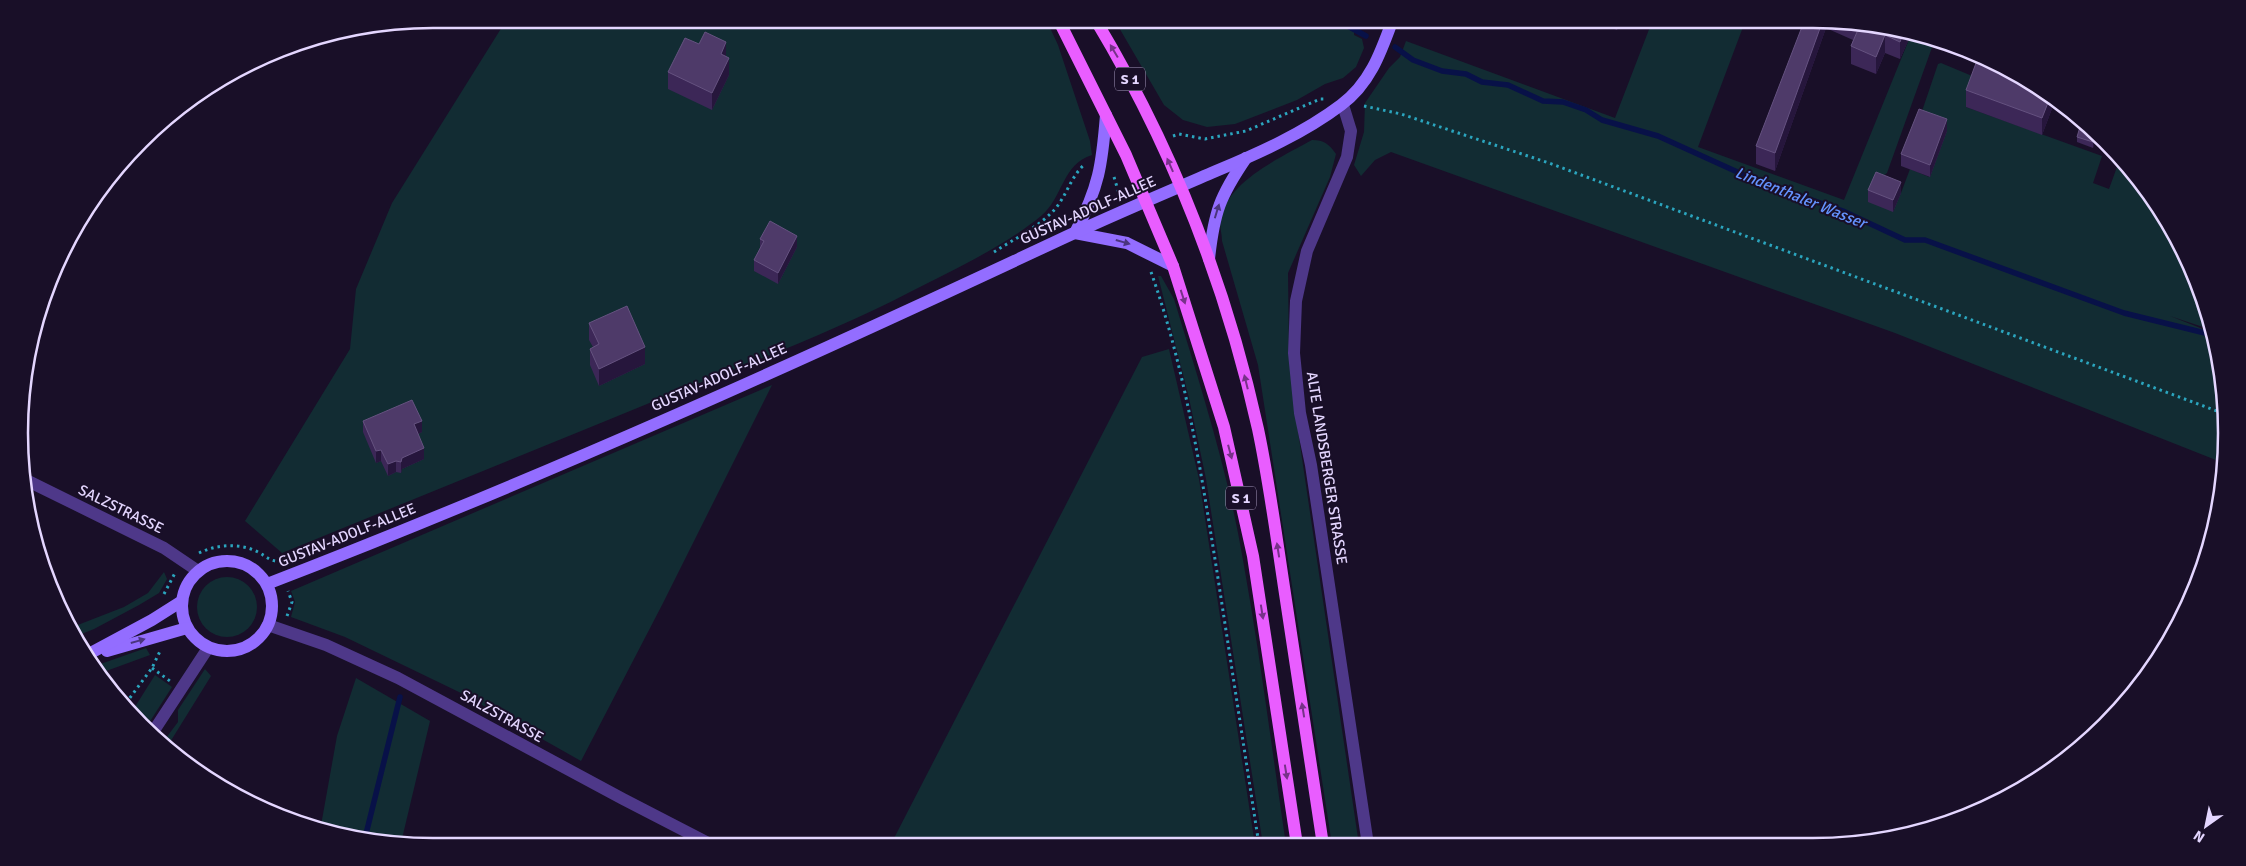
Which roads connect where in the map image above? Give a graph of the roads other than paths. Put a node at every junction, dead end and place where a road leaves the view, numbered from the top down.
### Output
1 (1062, 28) edge
2 (1100, 28) edge
3 (1390, 28) edge
4 (1342, 104) junction
5 (1106, 115) junction
6 (1246, 158) junction
7 (1180, 187) junction
8 (1147, 202) junction
9 (1075, 233) junction
10 (1209, 258) junction
11 (1173, 266) junction
12 (31, 482) edge
13 (198, 571) junction
14 (266, 584) junction
15 (182, 601) junction
16 (268, 626) junction
17 (187, 628) junction
18 (208, 648) junction
19 (93, 653) edge
20 (94, 655) edge
21 (156, 729) edge
22 (700, 838) edge
23 (1296, 838) edge
24 (1322, 838) edge
25 (1367, 838) edge

1 - 5 main road, S 1
7 -> 2 main road, S 1
3 - 4 street, GUSTAV-ADOLF-ALLEE
4 - 6 street, GUSTAV-ADOLF-ALLEE
4 - 25 street, ALTE LANDSBERGER STRASSE
5 - 8 main road, S 1
5 - 9 street
6 - 7 street, GUSTAV-ADOLF-ALLEE
10 -> 6 street
7 - 8 street, GUSTAV-ADOLF-ALLEE
7 - 10 main road, S 1
8 - 9 street, GUSTAV-ADOLF-ALLEE
8 - 11 main road, S 1
9 -> 11 street
9 - 14 street, GUSTAV-ADOLF-ALLEE
24 -> 10 main road, S 1
11 -> 23 main road, S 1
12 - 13 street, SALZSTRASSE
13 - 14 street
13 - 15 street
14 - 16 street
15 - 17 street
15 - 19 street
16 - 18 street
16 - 22 street, SALZSTRASSE
17 - 18 street
20 -> 17 street
18 - 21 street

